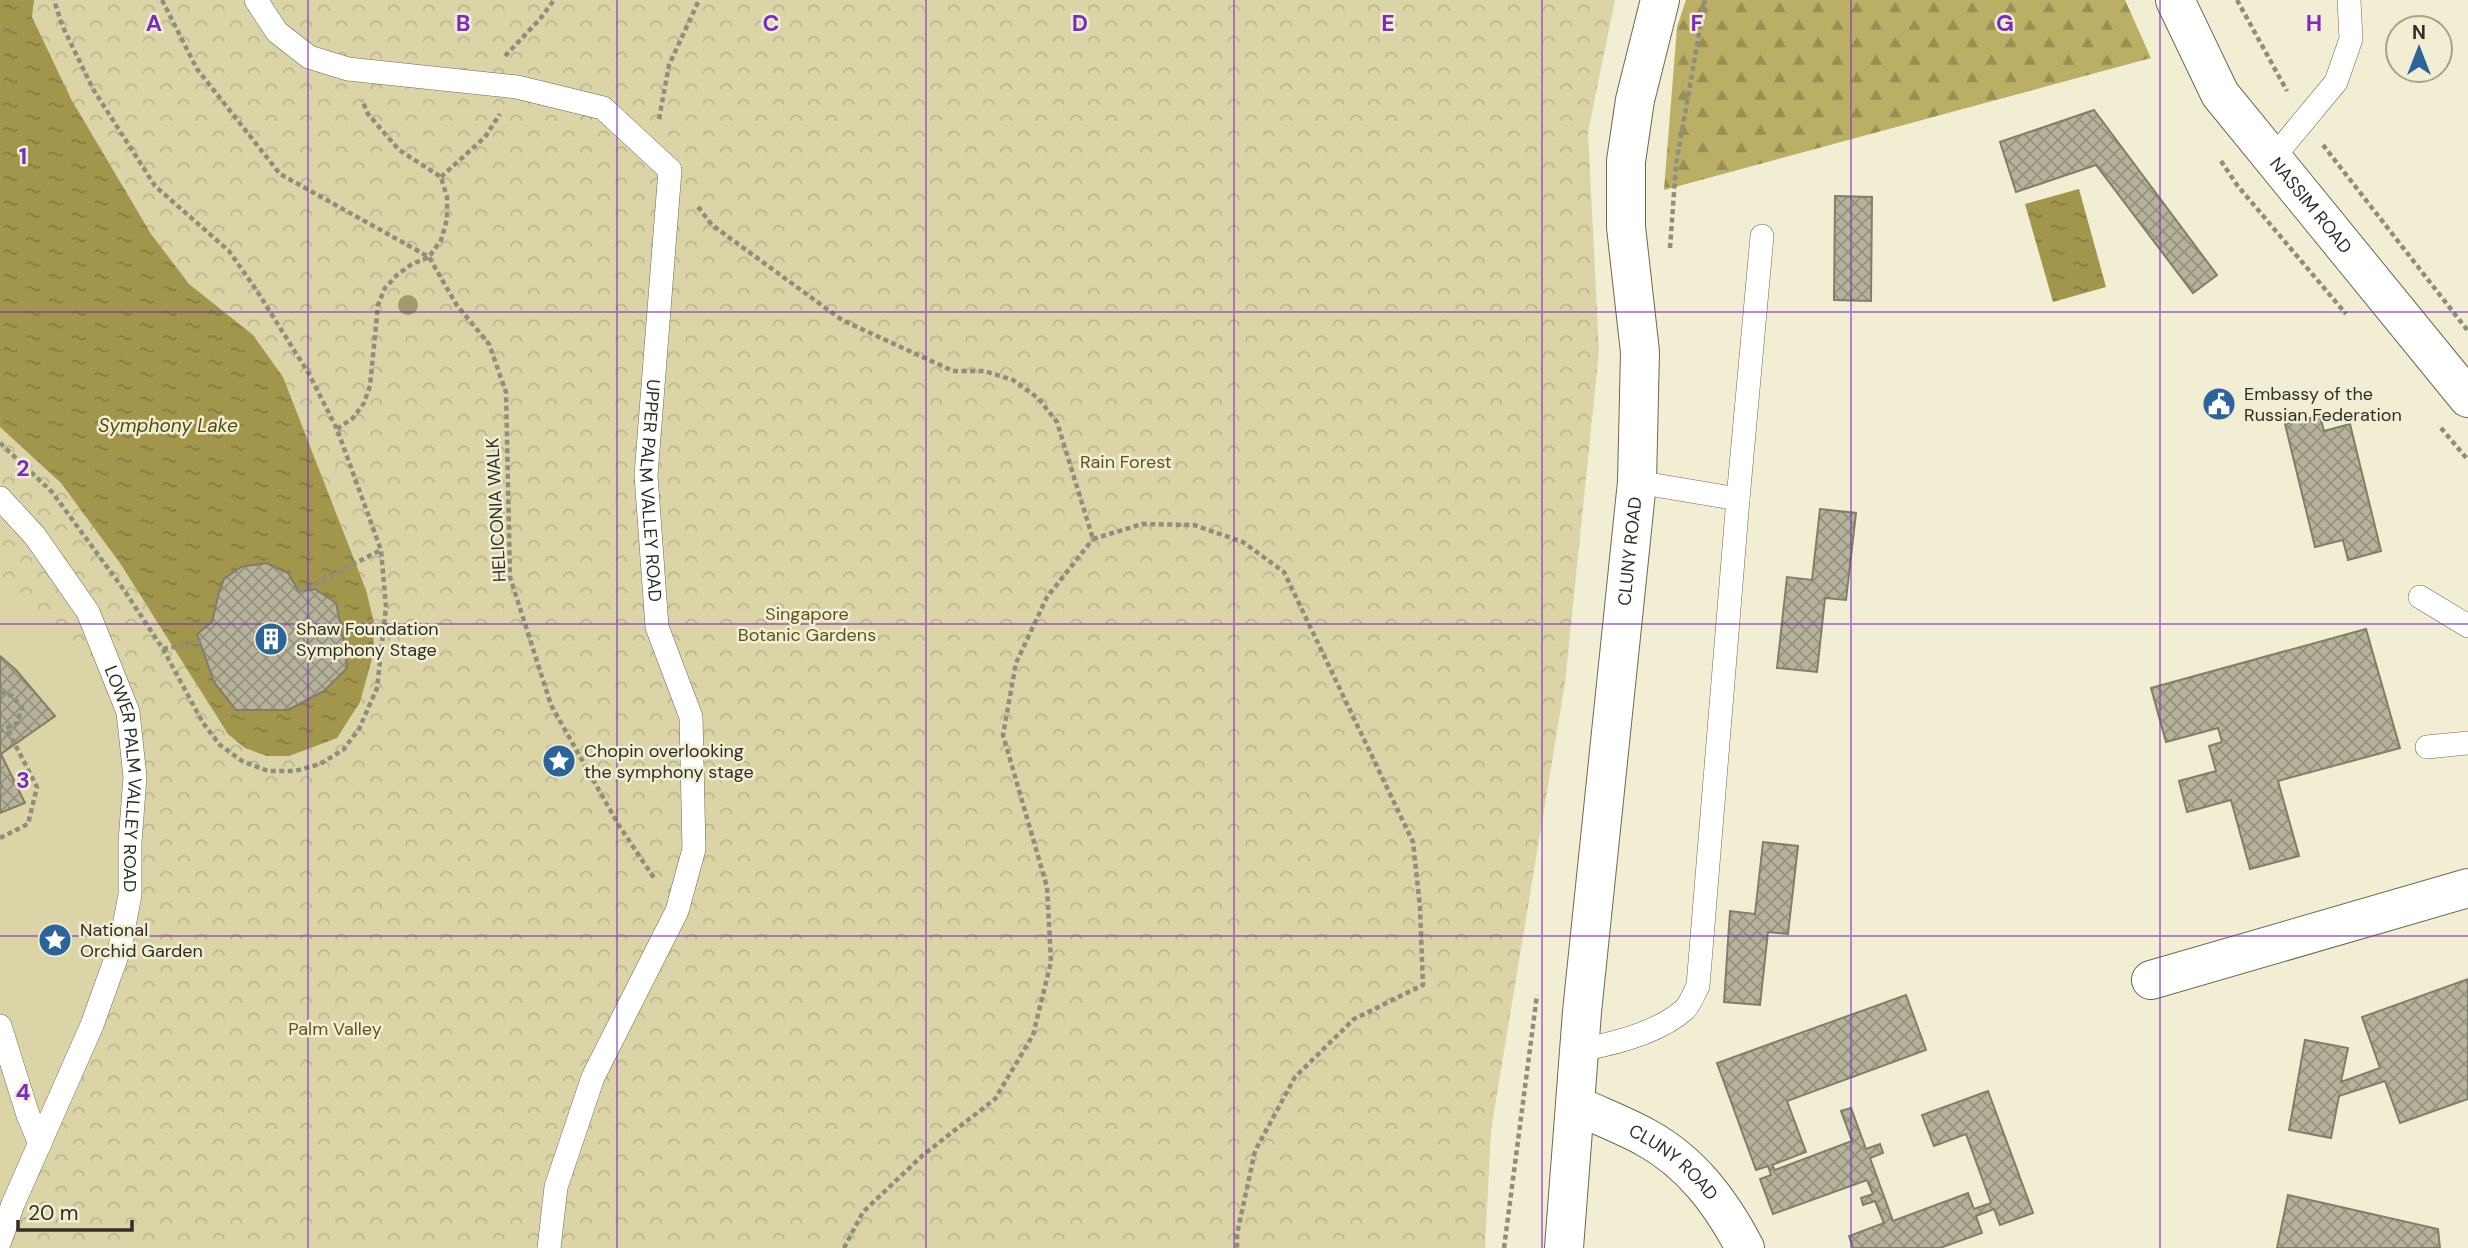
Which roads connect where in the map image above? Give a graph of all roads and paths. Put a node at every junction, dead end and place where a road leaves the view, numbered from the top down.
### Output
1 (54, 0) edge
2 (162, 0) edge
3 (256, 0) edge
4 (554, 0) edge
5 (699, 0) edge
6 (1660, 0) edge
7 (1705, 0) edge
8 (2175, 0) edge
9 (2238, 0) edge
10 (2349, 0) edge
11 (348, 69) junction
12 (481, 82) junction
13 (517, 87) junction
14 (2304, 121) junction
15 (2273, 159) junction
16 (670, 170) junction
17 (440, 177) junction
18 (1762, 236) dead end
19 (429, 257) junction
20 (1669, 262) dead end
21 (2468, 331) edge
22 (2468, 398) edge
23 (338, 429) junction
24 (0, 443) edge
25 (1637, 482) junction
26 (0, 498) edge
27 (1738, 499) junction
28 (1093, 539) junction
29 (382, 550) junction
30 (299, 592) dead end
31 (2420, 597) dead end
32 (2468, 626) edge
33 (200, 642) dead end
34 (163, 649) junction
35 (0, 692) edge
36 (7, 729) junction
37 (0, 730) edge
38 (2468, 743) edge
39 (2427, 747) dead end
40 (0, 784) edge
41 (0, 793) edge
42 (0, 838) edge
43 (2468, 888) edge
44 (677, 911) junction
45 (2151, 980) dead end
46 (1537, 995) dead end
47 (0, 1026) edge
48 (1580, 1050) junction
49 (1576, 1105) junction
50 (40, 1144) junction
51 (0, 1241) edge
52 (549, 1248) edge
53 (844, 1248) edge
54 (1237, 1248) edge
55 (1504, 1248) edge
56 (1564, 1248) edge
57 (1745, 1248) edge

1 - 23 path
2 - 19 path
3 - 11 lane
4 - 12 path
5 - 16 path
6 - 25 street, CLUNY ROAD
7 - 20 path
8 - 15 street, NASSIM ROAD
9 - 14 path
10 - 14 lane
11 - 12 lane
11 - 17 path
12 - 13 lane
13 - 16 lane
13 - 17 path
14 - 15 lane
14 - 21 path
15 - 22 street, NASSIM ROAD
16 - 28 path
16 - 44 lane, UPPER PALM VALLEY ROAD
17 - 19 path
18 - 27 lane
19 - 23 path
19 - 44 path, HELICONIA WALK
23 - 29 path
24 - 34 path
25 - 27 lane
25 - 48 street, CLUNY ROAD
26 - 50 lane, LOWER PALM VALLEY ROAD
27 - 48 lane
28 - 53 path
28 - 54 path
29 - 30 path
29 - 34 path
31 - 32 lane
33 - 34 path
35 - 36 path
36 - 37 path
36 - 42 path
38 - 39 lane
40 - 41 path
43 - 45 street
44 - 52 lane, UPPER PALM VALLEY ROAD
46 - 55 path
47 - 50 lane
48 - 49 street, CLUNY ROAD
49 - 56 street, CLUNY ROAD
49 - 57 street, CLUNY ROAD
50 - 51 lane, LOWER PALM VALLEY ROAD

